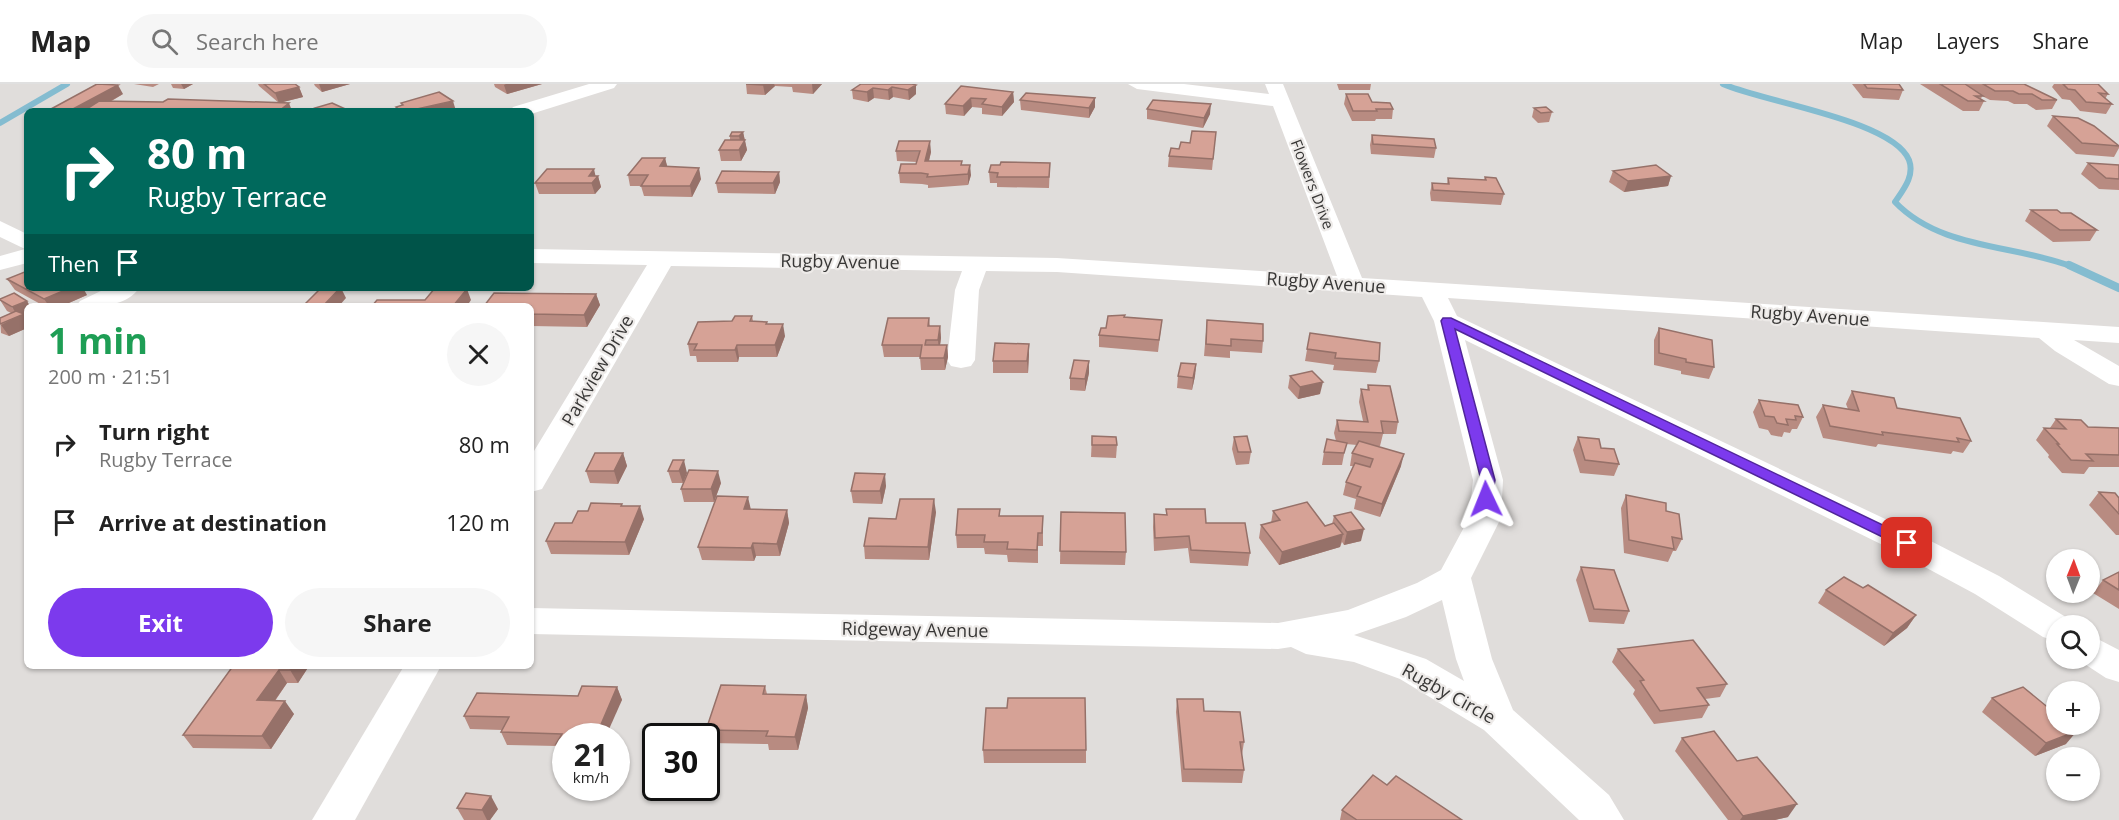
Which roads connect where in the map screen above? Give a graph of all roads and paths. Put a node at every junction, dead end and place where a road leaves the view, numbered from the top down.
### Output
1 (608, 84) edge
2 (1137, 84) edge
3 (1277, 92) edge
4 (530, 108) edge
5 (0, 228) edge
6 (24, 241) edge
7 (534, 256) edge
8 (24, 257) edge
9 (663, 258) junction
10 (0, 263) edge
11 (976, 264) junction
12 (1352, 284) junction
13 (1431, 289) junction
14 (121, 291) edge
15 (95, 303) edge
16 (1447, 321) junction
17 (2046, 330) junction
18 (2117, 337) edge
19 (961, 360) dead end
20 (2119, 378) edge
21 (534, 477) edge
22 (1454, 578) junction
23 (534, 621) edge
24 (2046, 622) edge
25 (1300, 633) junction
26 (2100, 656) edge
27 (2119, 668) edge
28 (421, 669) edge
29 (1498, 719) junction
30 (333, 820) edge
31 (1603, 820) edge

1 - 4 street
2 - 3 street
3 - 12 street, Flowers Drive
5 - 6 street
7 - 9 street, Rugby Avenue
8 - 10 street
9 - 11 street, Rugby Avenue
9 - 21 street, Parkview Drive
11 - 12 street, Rugby Avenue
11 - 19 street
12 - 13 street, Rugby Avenue
13 - 16 street
13 - 17 street, Rugby Avenue
14 - 15 street
16 - 22 street
16 - 24 street
17 - 18 street, Rugby Avenue
17 - 20 street
22 - 25 street
22 - 29 street
23 - 25 street, Ridgeway Avenue
25 - 29 street, Rugby Circle
26 - 27 street
28 - 30 street
29 - 31 street, Rugby Circle

